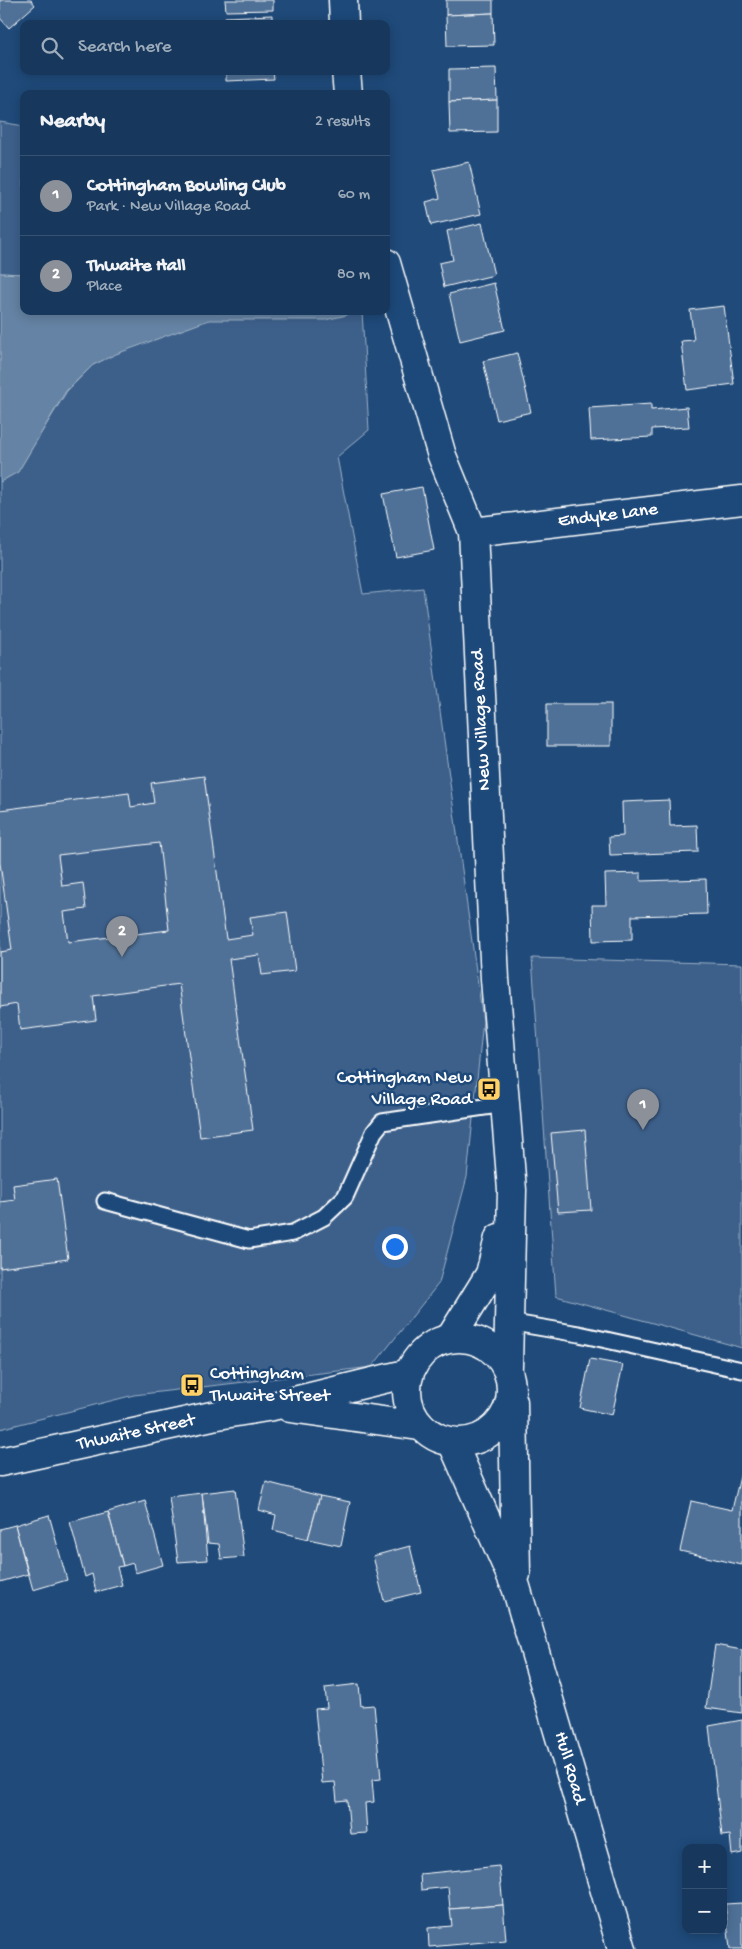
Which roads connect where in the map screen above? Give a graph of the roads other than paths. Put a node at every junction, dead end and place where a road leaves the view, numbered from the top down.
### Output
1 (343, 0) edge
2 (344, 20) edge
3 (346, 75) edge
4 (348, 90) edge
5 (390, 277) edge
6 (742, 500) edge
7 (473, 532) junction
8 (505, 1104) junction
9 (512, 1190) junction
10 (105, 1201) dead end
11 (508, 1322) junction
12 (451, 1338) junction
13 (508, 1366) junction
14 (742, 1370) edge
15 (409, 1373) junction
16 (513, 1398) junction
17 (273, 1406) junction
18 (419, 1426) junction
19 (453, 1444) junction
20 (0, 1462) edge
21 (516, 1587) junction
22 (622, 1949) edge

1 - 2 main road
3 - 4 main road
5 - 7 main road, New Village Road
6 - 7 main road, Endyke Lane
7 - 8 main road, New Village Road
8 - 9 main road, New Village Road
8 - 10 lane
9 - 11 main road
9 - 12 main road
11 - 13 main road
11 - 14 lane
12 - 13 main road
12 - 15 main road
13 - 16 main road
15 - 17 main road, Thwaite Street
15 - 18 main road
16 - 19 main road
16 - 21 main road, Hull Road
17 - 18 main road, Thwaite Street
17 - 20 main road, Thwaite Street
18 - 19 main road
19 - 21 main road, Hull Road
21 - 22 main road, Hull Road

